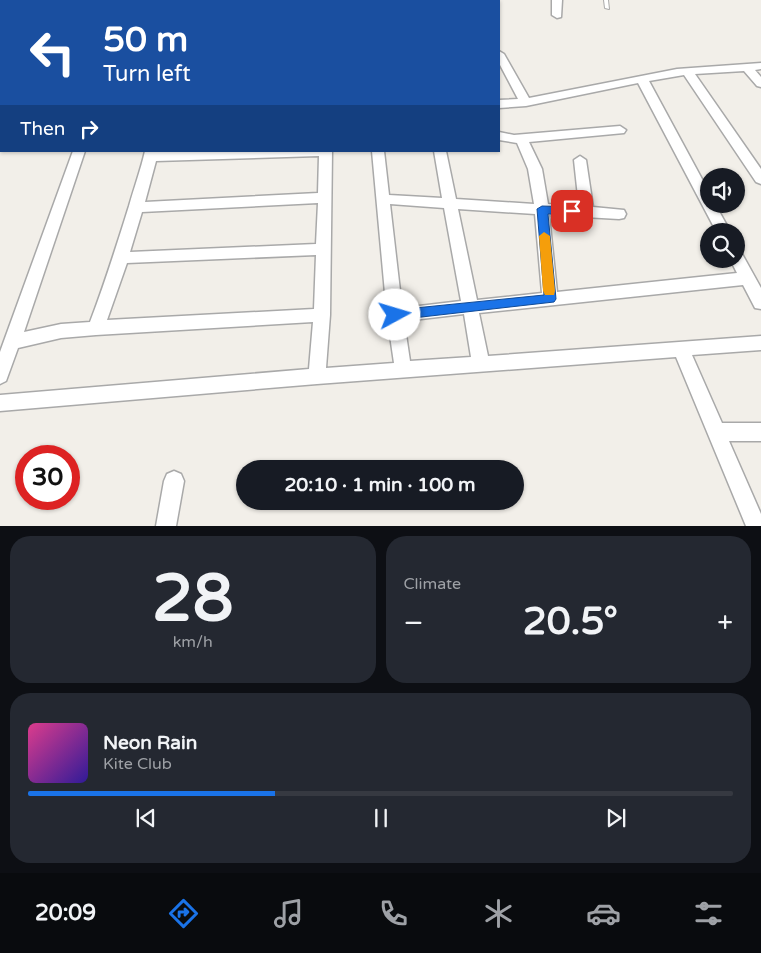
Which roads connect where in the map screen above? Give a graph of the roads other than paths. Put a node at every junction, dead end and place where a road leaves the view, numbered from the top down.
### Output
1 (557, 0) edge
2 (606, 0) edge
3 (607, 8) dead end
4 (557, 15) dead end
5 (500, 56) edge
6 (761, 66) edge
7 (747, 68) junction
8 (687, 71) junction
9 (642, 79) junction
10 (761, 84) edge
11 (526, 102) junction
12 (500, 104) edge
13 (620, 130) dead end
14 (500, 136) edge
15 (521, 138) junction
16 (79, 152) edge
17 (326, 152) edge
18 (378, 152) edge
19 (440, 152) edge
20 (150, 154) edge
21 (580, 160) dead end
22 (761, 179) edge
23 (325, 198) junction
24 (383, 199) junction
25 (450, 204) junction
26 (135, 207) junction
27 (542, 209) junction
28 (587, 212) junction
29 (619, 214) dead end
30 (719, 223) edge
31 (323, 249) junction
32 (120, 258) junction
33 (743, 268) edge
34 (748, 278) junction
35 (550, 299) junction
36 (761, 303) edge
37 (471, 307) junction
38 (322, 315) junction
39 (395, 315) junction
40 (96, 328) junction
41 (12, 342) junction
42 (761, 343) edge
43 (681, 349) junction
44 (482, 364) junction
45 (403, 369) junction
46 (0, 376) edge
47 (317, 376) junction
48 (0, 403) edge
49 (718, 432) junction
50 (761, 432) edge
51 (174, 481) dead end
52 (166, 526) edge
53 (756, 526) edge

1 - 4 street
2 - 3 lane
5 - 11 street
6 - 7 street
7 - 8 street
7 - 10 street
8 - 9 street
8 - 22 street
9 - 11 street
9 - 30 street
11 - 12 street
13 - 15 street
14 - 15 street
15 - 27 street
16 - 41 street
17 - 20 street
17 - 23 street
18 - 24 street
19 - 25 street
20 - 26 street
21 - 28 street
23 - 26 street
23 - 31 street
24 - 25 street
24 - 39 street
25 - 27 street
25 - 37 street
26 - 32 street
27 - 28 street
27 - 35 street
28 - 29 street
31 - 32 street
31 - 38 street
32 - 40 street
33 - 34 street
34 - 35 street
34 - 36 street
35 - 37 street
37 - 39 street
37 - 44 street
38 - 40 street
38 - 47 street
39 - 45 street
40 - 41 street
41 - 46 street
42 - 43 street
43 - 44 street
43 - 49 street
44 - 45 street
45 - 47 street
47 - 48 street
49 - 50 street
49 - 53 street
51 - 52 street

